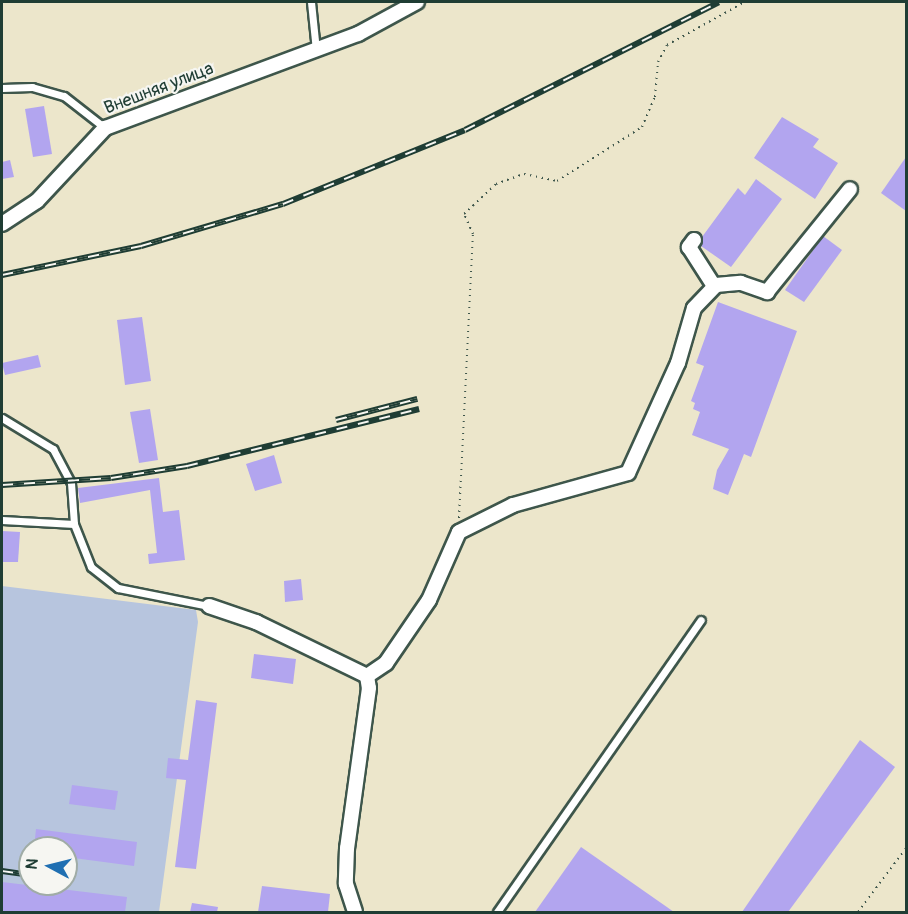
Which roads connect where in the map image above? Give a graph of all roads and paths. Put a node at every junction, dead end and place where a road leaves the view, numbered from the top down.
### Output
1 (311, 2) edge
2 (417, 2) edge
3 (745, 2) edge
4 (316, 50) junction
5 (2, 88) edge
6 (105, 128) junction
7 (850, 189) dead end
8 (2, 224) edge
9 (694, 240) dead end
10 (714, 286) junction
11 (2, 418) edge
12 (2, 520) edge
13 (74, 524) junction
14 (459, 532) junction
15 (209, 606) joint
16 (701, 620) dead end
17 (367, 676) junction
18 (906, 848) edge
19 (355, 912) edge
20 (497, 912) edge
21 (858, 912) edge

1 - 4 lane
2 - 4 street, Внешняя улица
3 - 14 path
4 - 6 street, Внешняя улица
5 - 6 lane
6 - 8 street, Внешняя улица
7 - 10 street
9 - 10 street
10 - 14 street
11 - 13 lane
12 - 13 lane
13 - 15 lane
14 - 17 street
15 - 17 street
16 - 20 lane
17 - 19 street
18 - 21 path

